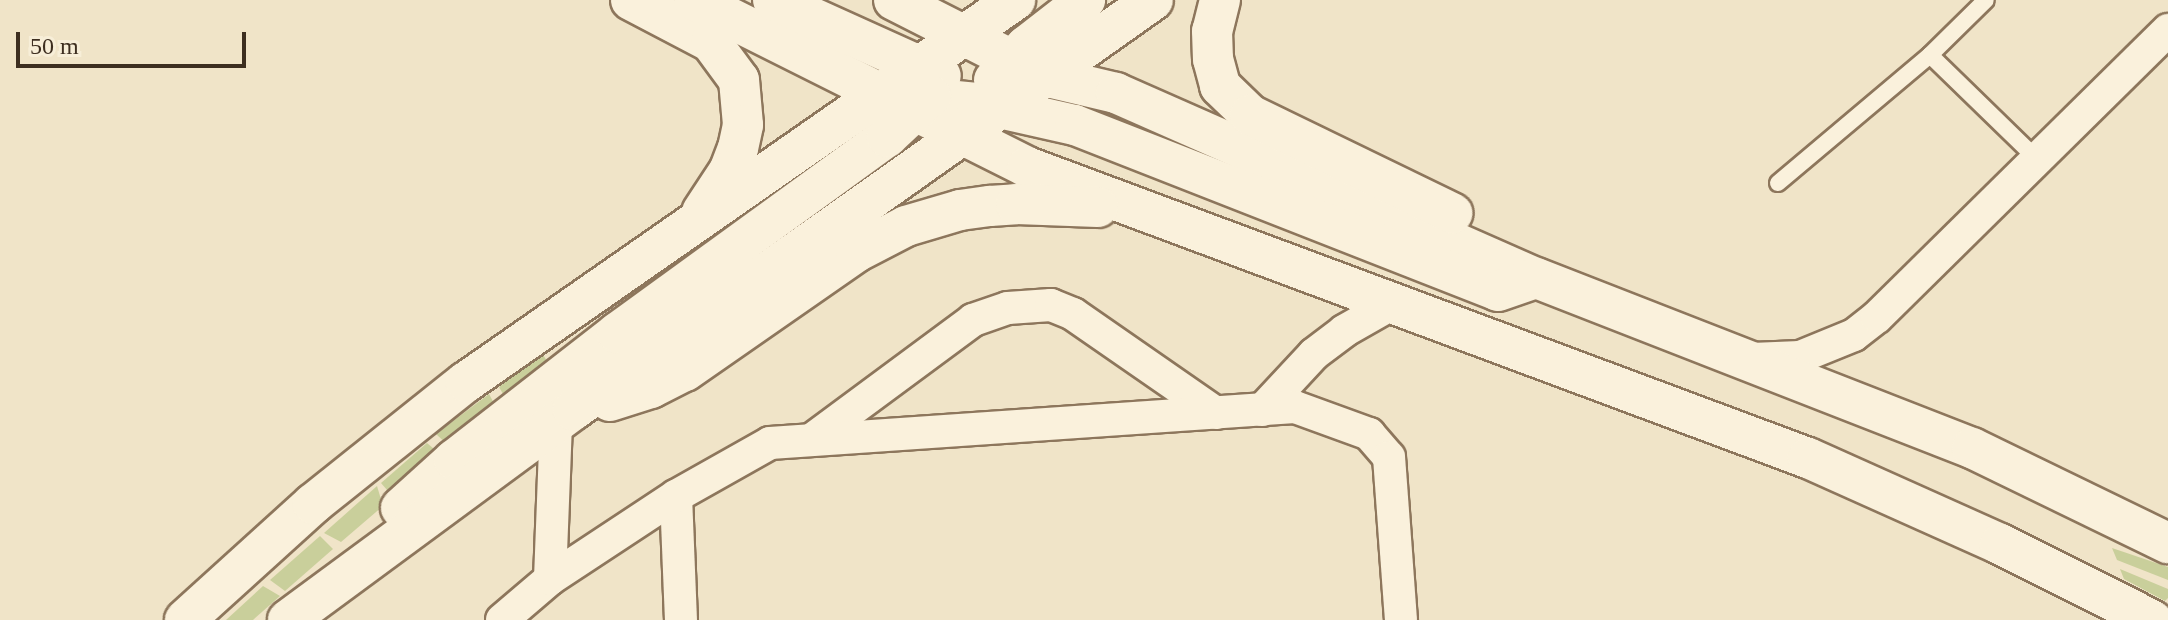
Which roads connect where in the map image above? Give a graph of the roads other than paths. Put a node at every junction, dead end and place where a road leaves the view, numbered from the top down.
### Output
1 (631, 0) edge
2 (694, 0) edge
3 (773, 0) edge
4 (894, 0) edge
5 (1015, 0) edge
6 (1085, 0) edge
7 (1153, 0) edge
8 (1220, 0) edge
9 (1986, 0) edge
10 (2168, 30) edge
11 (964, 37) junction
12 (1930, 55) junction
13 (919, 90) junction
14 (997, 95) junction
15 (2037, 159) junction
16 (1778, 183) dead end
17 (1138, 210) junction
18 (693, 226) junction
19 (1536, 278) junction
20 (1390, 305) junction
21 (1750, 359) junction
22 (1262, 410) junction
23 (1216, 413) junction
24 (564, 417) junction
25 (811, 440) junction
26 (676, 496) junction
27 (2168, 543) edge
28 (550, 579) junction
29 (322, 592) junction
30 (185, 620) edge
31 (288, 620) edge
32 (502, 620) edge
33 (681, 620) edge
34 (1401, 620) edge
35 (2152, 620) edge

1 - 18 street
2 - 13 street
3 - 13 street
4 - 11 street
5 - 11 street
6 - 14 street
7 - 14 street
8 - 19 street
9 - 12 lane
10 - 15 street
11 - 13 street
11 - 14 street
12 - 15 lane
12 - 16 lane
13 - 14 street
13 - 14 street
13 - 18 street
13 - 29 street
14 - 17 street
14 - 19 street
14 - 19 street
14 - 24 street
15 - 21 street
17 - 20 street
17 - 24 street
18 - 30 street
19 - 21 street
20 - 22 street
20 - 35 street
21 - 27 street
22 - 23 street
22 - 34 street
23 - 25 street
23 - 25 street
24 - 28 street
24 - 29 street
25 - 26 street
26 - 28 street
26 - 33 street
28 - 32 street
29 - 31 street

